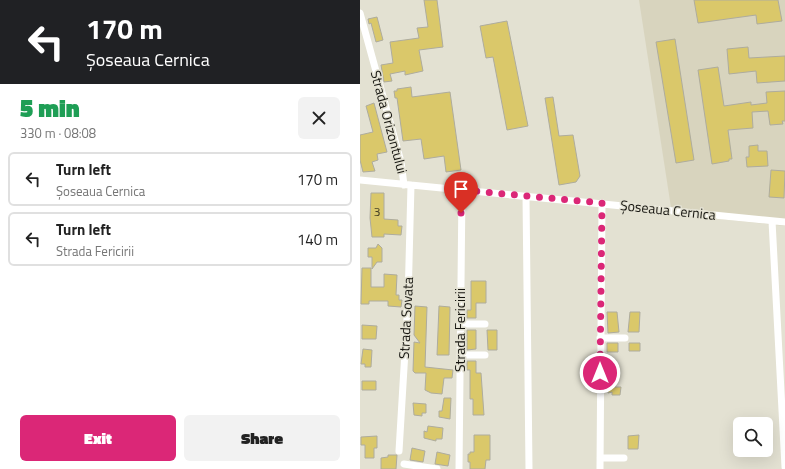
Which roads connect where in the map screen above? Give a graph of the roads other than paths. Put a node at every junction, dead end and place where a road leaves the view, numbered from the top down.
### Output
1 (360, 13) edge
2 (360, 180) edge
3 (407, 185) junction
4 (462, 190) junction
5 (526, 196) junction
6 (602, 203) junction
7 (772, 221) junction
8 (785, 222) edge
9 (460, 324) junction
10 (485, 324) dead end
11 (600, 338) junction
12 (625, 338) dead end
13 (460, 355) junction
14 (485, 355) dead end
15 (399, 451) dead end
16 (600, 458) junction
17 (624, 458) dead end
18 (404, 464) dead end
19 (785, 467) edge
20 (437, 469) edge
21 (459, 469) edge
22 (529, 469) edge
23 (600, 469) edge

1 - 3 street, Strada Orizontului
2 - 3 street, Șoseaua Cernica
3 - 4 street, Șoseaua Cernica
3 - 15 street, Strada Sovata
4 - 5 street, Șoseaua Cernica
4 - 9 street, Strada Fericirii
5 - 6 street, Șoseaua Cernica
5 - 22 street
6 - 7 street, Șoseaua Cernica
6 - 11 street
7 - 8 street, Șoseaua Cernica
7 - 19 street
9 - 10 street
9 - 13 street, Strada Fericirii
11 - 12 street
11 - 16 street
13 - 14 street
13 - 21 street, Strada Fericirii
16 - 17 street
16 - 23 street
18 - 20 street

